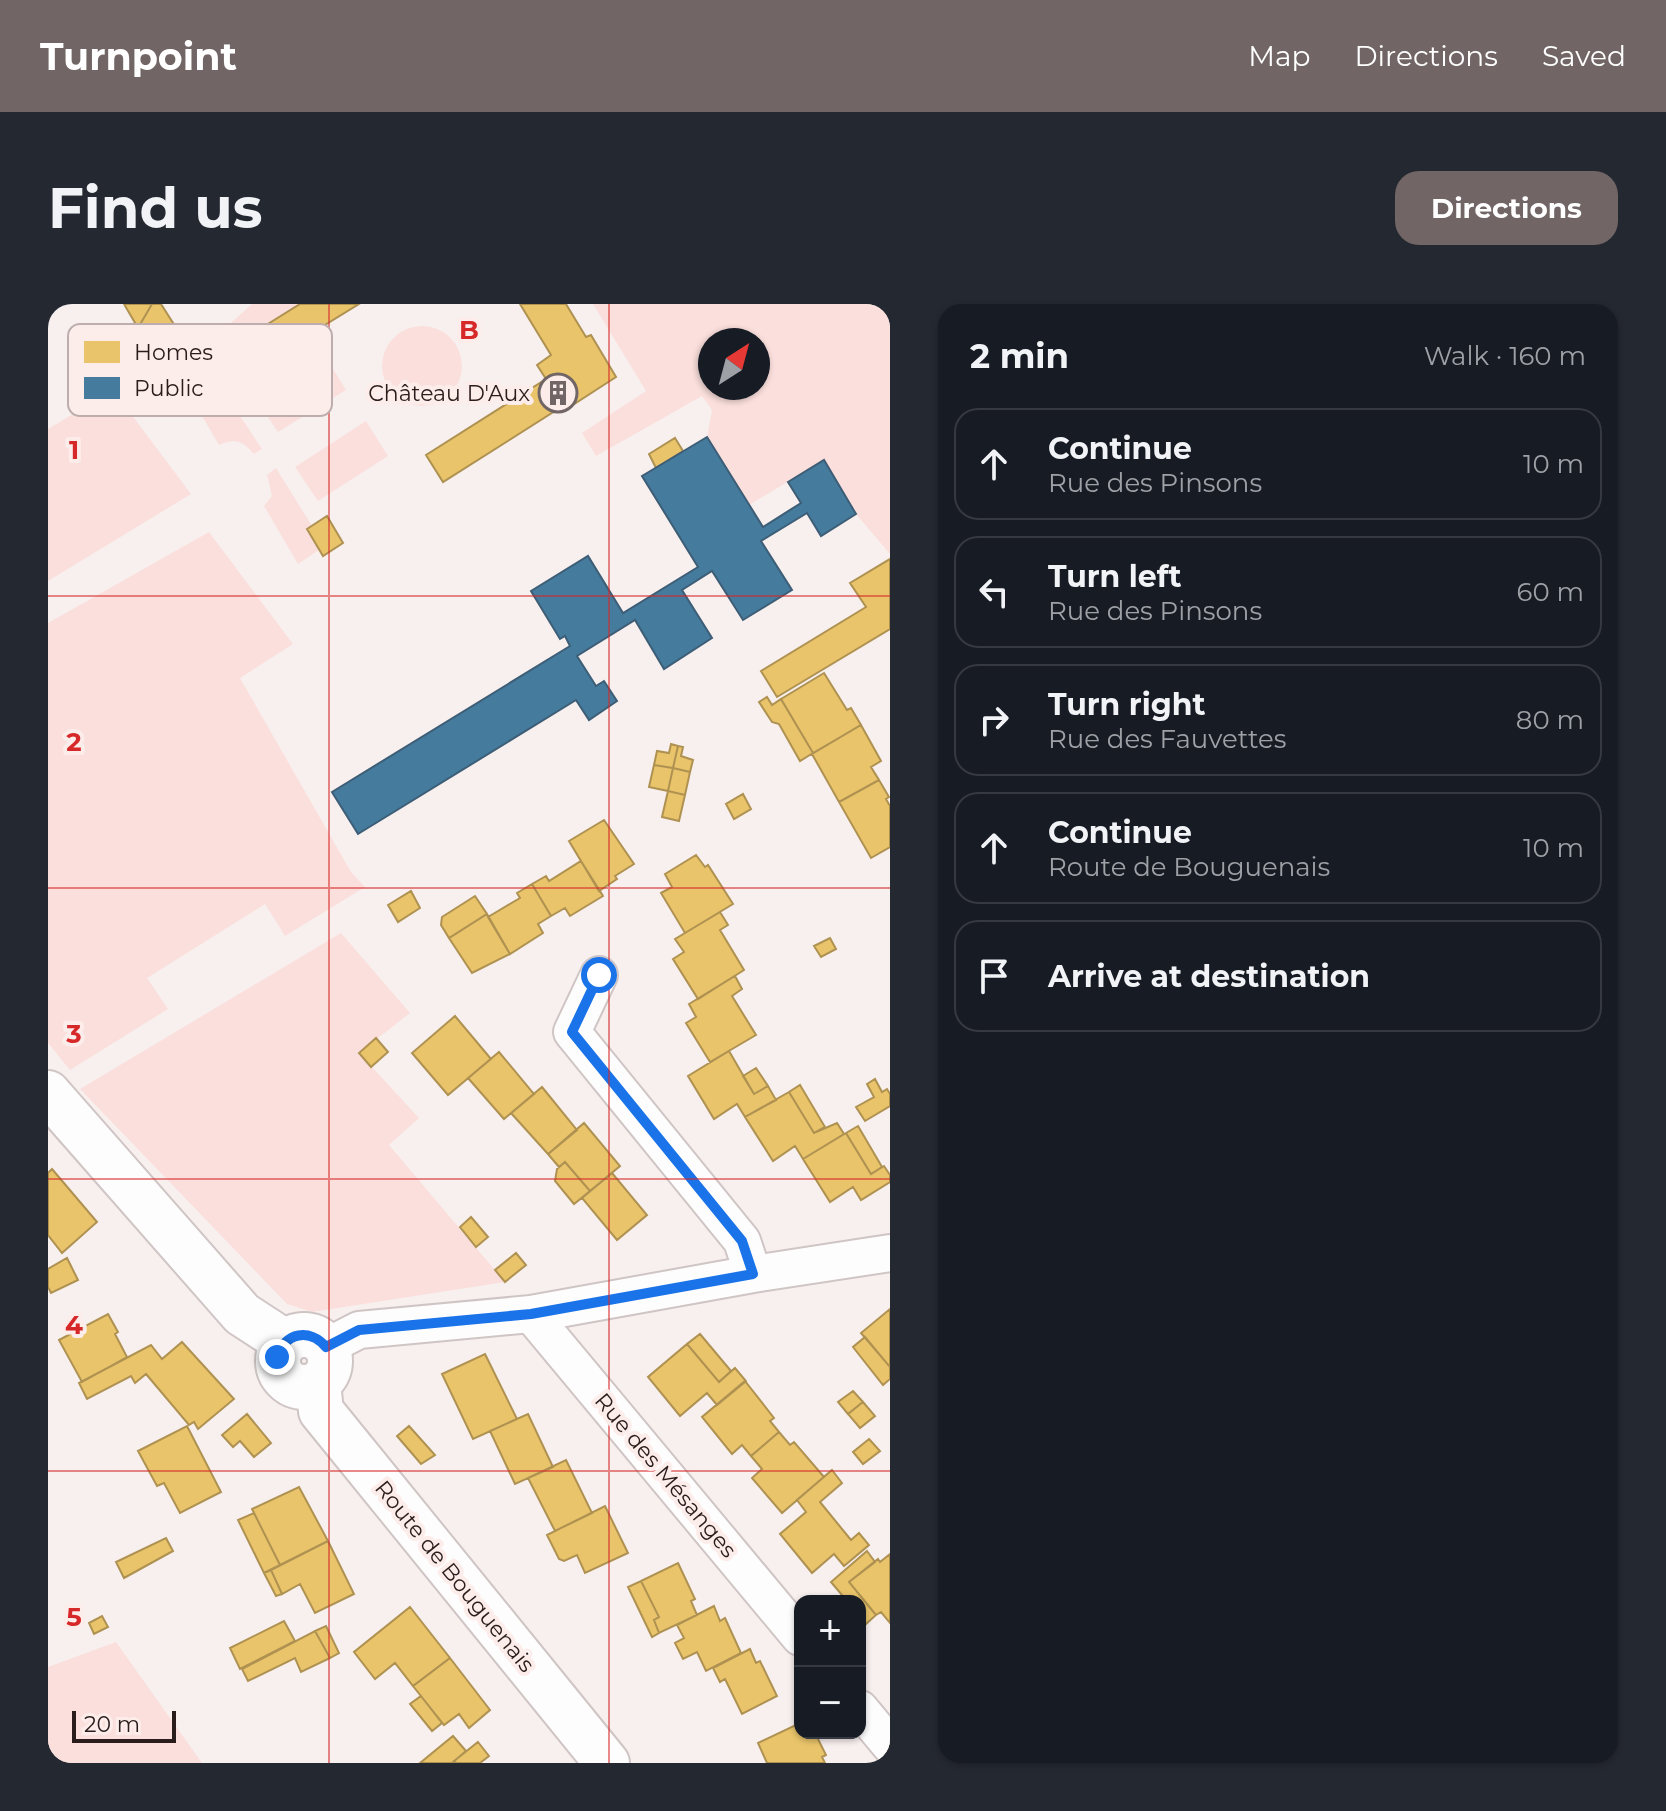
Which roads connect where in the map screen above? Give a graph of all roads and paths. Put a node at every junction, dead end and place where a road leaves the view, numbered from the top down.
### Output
1 (599, 975) dead end
2 (48, 1093) edge
3 (890, 1253) edge
4 (753, 1274) junction
5 (531, 1314) junction
6 (310, 1357) junction
7 (794, 1630) edge
8 (866, 1716) edge
9 (890, 1745) edge
10 (607, 1763) edge

1 - 4 street
2 - 6 street
3 - 4 street
4 - 5 street
5 - 6 street
5 - 7 street, Rue des Mésanges
6 - 10 street, Route de Bouguenais
8 - 9 street

